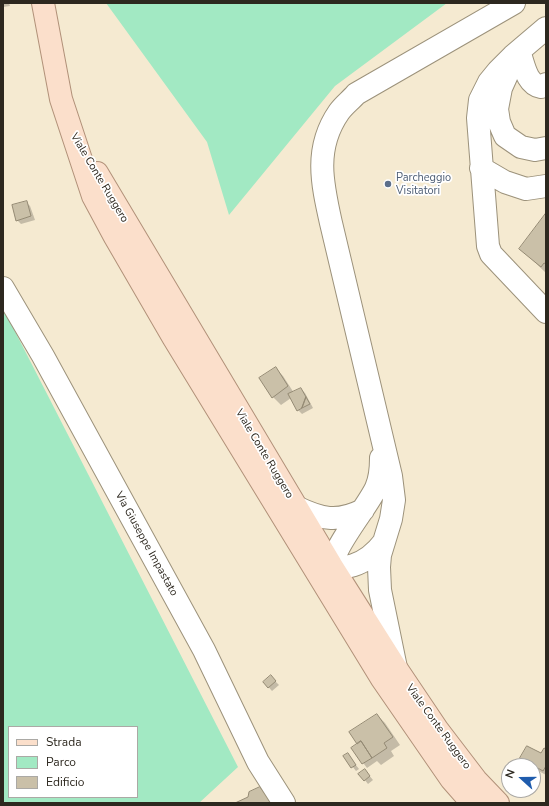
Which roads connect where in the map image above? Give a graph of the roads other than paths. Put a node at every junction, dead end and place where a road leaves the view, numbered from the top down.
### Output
1 (42, 3) edge
2 (514, 3) edge
3 (546, 28) edge
4 (516, 54) junction
5 (546, 84) edge
6 (70, 129) junction
7 (546, 148) edge
8 (481, 168) junction
9 (546, 186) edge
10 (3, 288) edge
11 (546, 312) edge
12 (183, 352) junction
13 (382, 436) junction
14 (296, 507) junction
15 (363, 510) junction
16 (384, 542) junction
17 (331, 565) junction
18 (396, 668) junction
19 (405, 712) junction
20 (284, 803) edge
21 (472, 803) edge
22 (498, 803) edge

1 - 6 main road
2 - 13 street
3 - 4 street
4 - 5 street
4 - 7 street
4 - 8 street
6 - 12 main road, Viale Conte Ruggero
6 - 14 main road, Viale Conte Ruggero
8 - 9 street
8 - 11 street
10 - 20 street, Via Giuseppe Impastato
12 - 17 street
12 - 19 main road, Viale Conte Ruggero
13 - 15 street
13 - 16 street
14 - 15 street
14 - 17 main road, Viale Conte Ruggero
15 - 17 street
16 - 17 street
16 - 18 street
17 - 18 main road, Viale Conte Ruggero
17 - 19 street
18 - 22 main road, Viale Conte Ruggero
19 - 21 main road, Viale Conte Ruggero

